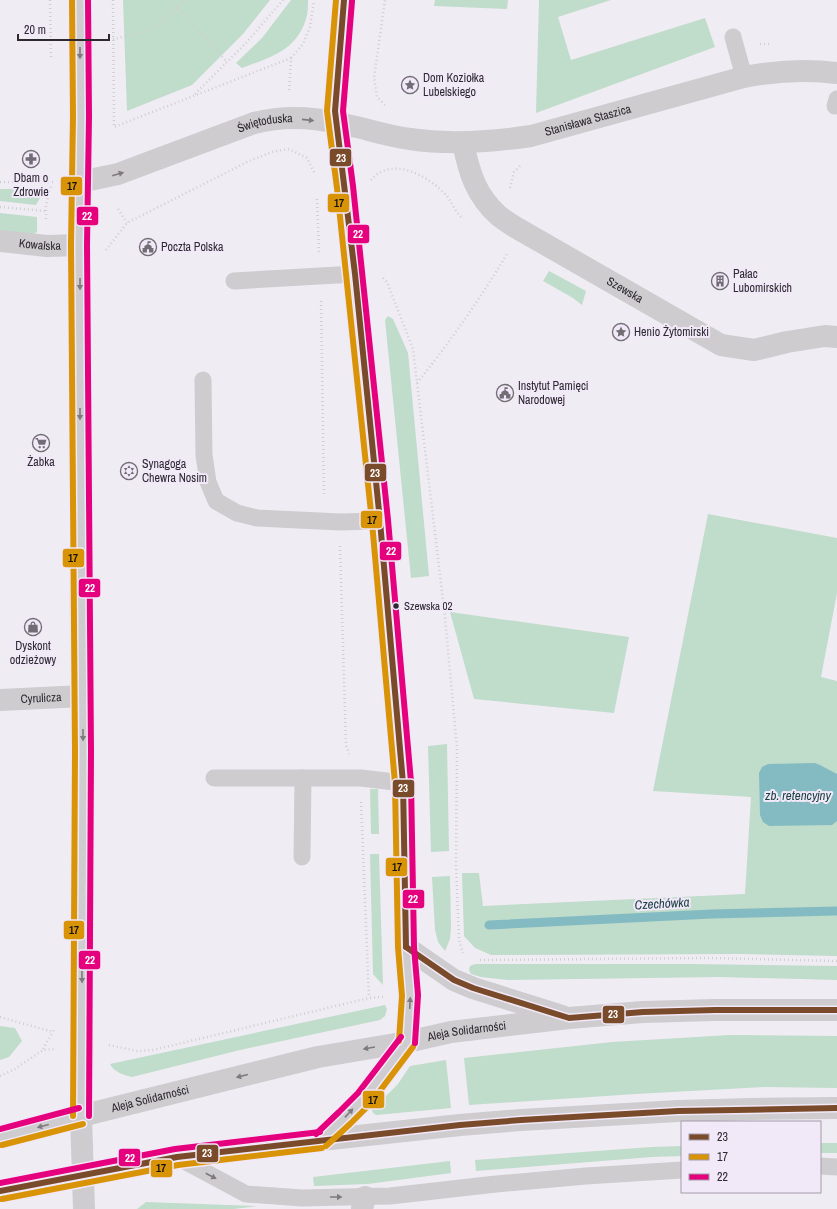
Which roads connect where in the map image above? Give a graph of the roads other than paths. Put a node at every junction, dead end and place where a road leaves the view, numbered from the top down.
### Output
1 (80, 0) edge
2 (344, 0) edge
3 (733, 37) dead end
4 (837, 73) edge
5 (744, 77) junction
6 (337, 122) junction
7 (463, 143) junction
8 (80, 182) junction
9 (0, 241) edge
10 (79, 245) junction
11 (355, 274) junction
12 (234, 281) dead end
13 (837, 337) edge
14 (203, 380) dead end
15 (380, 521) junction
16 (83, 696) junction
17 (0, 700) edge
18 (214, 778) dead end
19 (303, 778) junction
20 (403, 783) junction
21 (302, 857) dead end
22 (406, 947) junction
23 (837, 1010) edge
24 (569, 1018) junction
25 (407, 1042) junction
26 (837, 1108) edge
27 (81, 1116) junction
28 (0, 1137) edge
29 (321, 1140) junction
30 (177, 1157) junction
31 (821, 1166) edge
32 (837, 1167) edge
33 (681, 1170) edge
34 (82, 1175) junction
35 (0, 1191) edge
36 (364, 1203) edge
37 (84, 1209) edge

1 -> 8 street
2 - 6 street
3 - 5 lane
4 - 5 street, Stanisława Staszica
5 - 7 street, Stanisława Staszica
6 - 7 street, Stanisława Staszica
8 -> 6 street, Świętoduska
6 - 11 street
7 - 13 street, Szewska
8 - 10 street
9 - 10 street, Kowalska
10 -> 16 street
11 - 12 lane
11 - 15 street
14 - 15 lane
15 - 20 street
16 - 17 street, Cyrulicza
16 -> 27 street
18 - 19 lane
19 - 20 lane
19 - 21 lane
20 - 22 street
22 - 24 street
25 -> 22 street
23 - 24 street, Aleja Solidarności
24 - 25 street, Aleja Solidarności
25 -> 27 street, Aleja Solidarności
29 -> 25 street
26 - 29 street
27 -> 28 street, Aleja Solidarności
27 - 34 street
29 - 30 street
30 - 34 street
30 -> 36 lane
31 - 32 lane
33 - 36 lane
34 - 35 street
34 - 37 street

